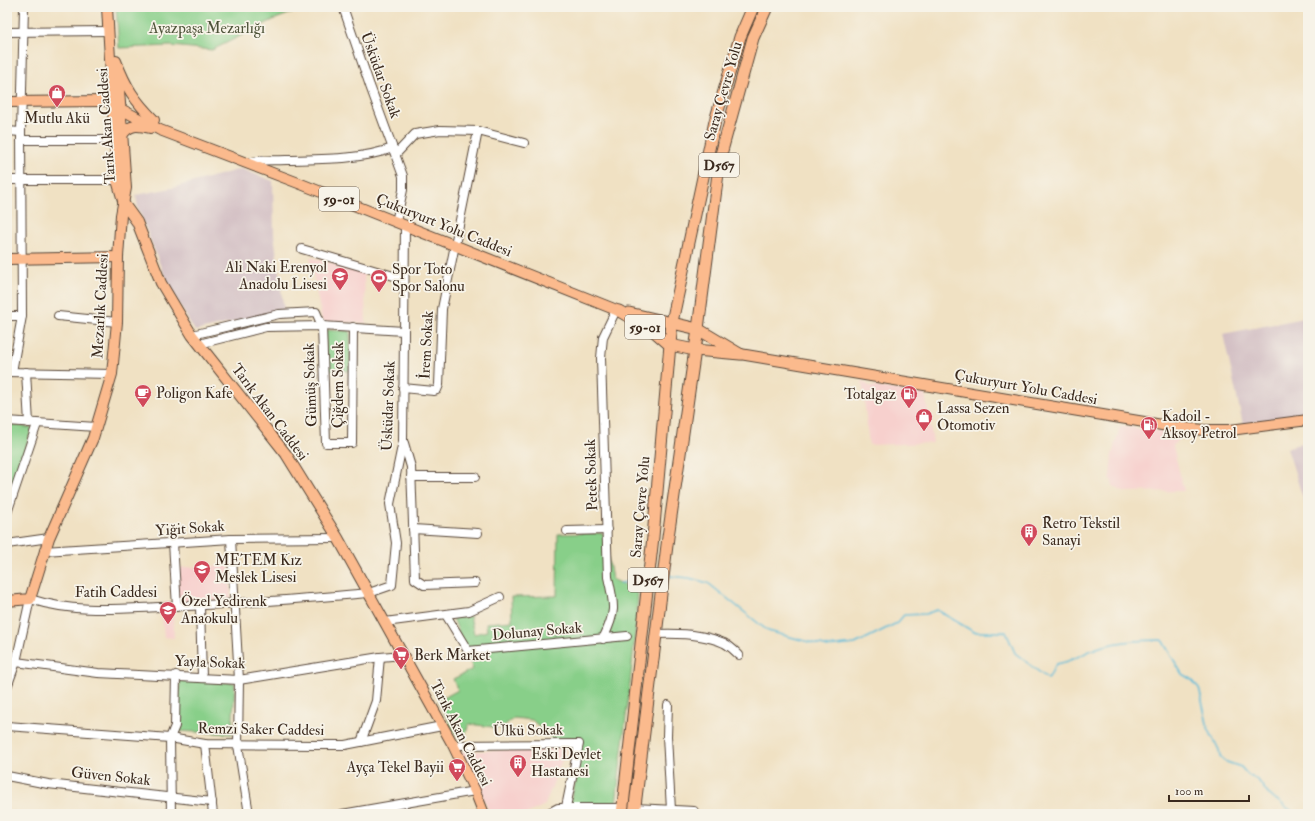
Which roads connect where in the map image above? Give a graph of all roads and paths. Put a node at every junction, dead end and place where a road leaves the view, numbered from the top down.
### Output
1 (24, 7) edge
2 (107, 7) edge
3 (112, 7) edge
4 (343, 7) edge
5 (753, 7) edge
6 (768, 7) edge
7 (108, 31) junction
8 (7, 32) edge
9 (23, 32) junction
10 (116, 60) junction
11 (7, 102) edge
12 (23, 102) junction
13 (115, 103) junction
14 (154, 120) junction
15 (160, 130) junction
16 (7, 131) edge
17 (478, 132) junction
18 (21, 136) junction
19 (119, 138) junction
20 (191, 141) junction
21 (524, 143) dead end
22 (394, 151) junction
23 (246, 163) junction
24 (7, 180) edge
25 (21, 180) junction
26 (117, 180) junction
27 (124, 204) junction
28 (400, 224) junction
29 (455, 246) junction
30 (302, 249) dead end
31 (118, 257) junction
32 (7, 259) edge
33 (20, 259) junction
34 (404, 279) junction
35 (617, 310) junction
36 (284, 314) junction
37 (7, 316) edge
38 (22, 316) junction
39 (58, 316) dead end
40 (117, 322) junction
41 (672, 322) junction
42 (285, 326) junction
43 (322, 326) junction
44 (352, 327) junction
45 (698, 329) junction
46 (404, 330) junction
47 (192, 336) junction
48 (199, 344) junction
49 (670, 345) junction
50 (695, 350) junction
51 (740, 354) junction
52 (9, 372) edge
53 (26, 372) junction
54 (112, 374) junction
55 (404, 388) junction
56 (1308, 420) edge
57 (7, 421) edge
58 (33, 423) junction
59 (96, 426) junction
60 (403, 441) junction
61 (352, 443) joint
62 (411, 477) junction
63 (475, 477) dead end
64 (11, 494) edge
65 (7, 513) edge
66 (413, 529) junction
67 (607, 530) junction
68 (566, 531) dead end
69 (478, 533) dead end
70 (49, 538) junction
71 (338, 538) junction
72 (231, 539) junction
73 (173, 543) junction
74 (7, 544) edge
75 (44, 551) junction
76 (475, 583) dead end
77 (369, 593) junction
78 (500, 597) dead end
79 (30, 599) junction
80 (7, 601) edge
81 (234, 605) junction
82 (200, 606) junction
83 (177, 607) junction
84 (446, 615) junction
85 (385, 622) junction
86 (656, 634) junction
87 (627, 636) dead end
88 (603, 639) junction
89 (403, 654) junction
90 (740, 654) dead end
91 (380, 657) junction
92 (16, 662) junction
93 (176, 676) junction
94 (202, 677) junction
95 (239, 680) junction
96 (7, 687) edge
97 (668, 704) dead end
98 (7, 726) edge
99 (442, 726) junction
100 (170, 738) junction
101 (361, 742) junction
102 (206, 744) junction
103 (238, 745) junction
104 (453, 746) junction
105 (7, 776) edge
106 (475, 791) junction
107 (172, 796) junction
108 (212, 802) junction
109 (566, 808) junction
110 (672, 810) junction
111 (623, 811) edge
112 (634, 811) edge
113 (694, 811) dead end
114 (171, 814) edge
115 (213, 814) edge
116 (249, 814) edge
117 (342, 814) edge
118 (484, 814) edge
119 (547, 814) edge

1 - 9 street
2 - 7 main road
3 - 10 main road, Tarık Akan Caddesi
4 - 22 street, Üsküdar Sokak
5 - 41 highway, Saray Çevre Yolu / D567
6 - 45 highway, Saray Çevre Yolu / D567
7 - 9 street
7 - 13 main road
8 - 9 street
9 - 12 street
10 - 13 main road, Tarık Akan Caddesi
10 - 14 main road, Çukuryurt Yolu Caddesi
11 - 12 main road
12 - 13 main road
12 - 18 street
13 - 14 main road, Çukuryurt Yolu Caddesi
13 - 15 main road, Çukuryurt Yolu Caddesi / 59-01
13 - 19 main road, Tarık Akan Caddesi
14 - 20 main road, Çukuryurt Yolu Caddesi
15 - 19 main road, Çukuryurt Yolu Caddesi
15 - 20 main road, Çukuryurt Yolu Caddesi / 59-01
16 - 18 street
17 - 21 street
17 - 22 street
17 - 29 street
18 - 19 street
18 - 25 street
19 - 26 main road, Mezarlık Caddesi
19 - 27 main road, Tarık Akan Caddesi
20 - 23 main road, Çukuryurt Yolu Caddesi / 59-01
22 - 23 street
22 - 28 street, Üsküdar Sokak
23 - 28 main road, Çukuryurt Yolu Caddesi / 59-01
24 - 25 street
25 - 26 street
25 - 33 street
26 - 27 main road, Mezarlık Caddesi
27 - 31 main road, Mezarlık Caddesi
27 - 47 main road, Tarık Akan Caddesi
28 - 29 main road, Çukuryurt Yolu Caddesi / 59-01
28 - 34 street, Üsküdar Sokak
29 - 35 main road, Çukuryurt Yolu Caddesi / 59-01
29 - 55 street, İrem Sokak
30 - 34 street
31 - 33 main road
31 - 40 main road, Mezarlık Caddesi
32 - 33 main road
33 - 38 street
34 - 46 street, Üsküdar Sokak
35 - 41 highway
35 - 49 highway, 59-01
35 - 67 street, Petek Sokak
36 - 42 street
36 - 43 street
36 - 47 street
37 - 38 street
38 - 52 street
39 - 40 street
40 - 54 main road, Mezarlık Caddesi
41 - 45 highway
41 - 49 highway, D567
42 - 43 street
42 - 48 street
43 - 44 street
43 - 61 street, Gümüş Sokak
44 - 46 street
44 - 61 street, Çiğdem Sokak
45 - 50 highway, D567
45 - 51 highway
46 - 55 street, Üsküdar Sokak
47 - 48 main road, Tarık Akan Caddesi
48 - 71 main road, Tarık Akan Caddesi
49 - 50 highway
49 - 111 highway, Saray Çevre Yolu / D567
50 - 51 highway
50 - 86 highway, Saray Çevre Yolu / D567
51 - 56 main road, Çukuryurt Yolu Caddesi
52 - 53 street
53 - 54 street
53 - 58 street
54 - 59 main road, Mezarlık Caddesi
55 - 60 street, Üsküdar Sokak
57 - 58 street
58 - 59 street
58 - 64 street
59 - 70 main road, Mezarlık Caddesi
60 - 62 street
60 - 77 street, Üsküdar Sokak
62 - 63 street
62 - 66 street
64 - 65 street
66 - 69 street
66 - 76 street
67 - 68 street
67 - 88 street, Petek Sokak
70 - 74 street
70 - 75 main road, Mezarlık Caddesi
71 - 72 street, Yiğit Sokak
71 - 77 main road, Tarık Akan Caddesi
72 - 73 street, Yiğit Sokak
72 - 81 street
73 - 75 street, Yiğit Sokak
73 - 83 street
75 - 79 main road, Mezarlık Caddesi
77 - 81 street, Fatih Caddesi
77 - 85 main road, Tarık Akan Caddesi
78 - 84 street
79 - 80 main road, Fatih Caddesi
79 - 83 street, Fatih Caddesi
79 - 92 street, Mezarlık Caddesi
81 - 82 street, Fatih Caddesi
81 - 95 street
82 - 83 street, Fatih Caddesi
82 - 94 street
84 - 85 street
84 - 88 street, Dolunay Sokak
85 - 89 main road, Tarık Akan Caddesi
86 - 90 street
86 - 112 highway, Saray Çevre Yolu / D567
87 - 88 street, Dolunay Sokak
89 - 91 street, Yayla Sokak
89 - 99 main road, Tarık Akan Caddesi
91 - 95 street, Yayla Sokak
91 - 101 street
92 - 93 street, Yayla Sokak
92 - 96 street, Mezarlık Caddesi
93 - 94 street, Yayla Sokak
93 - 100 street
94 - 95 street, Yayla Sokak
95 - 103 street
97 - 110 street
98 - 100 street, Remzi Saker Caddesi
99 - 101 street, Remzi Saker Caddesi
99 - 104 main road, Tarık Akan Caddesi
100 - 102 street, Remzi Saker Caddesi
100 - 107 street
101 - 103 street, Remzi Saker Caddesi
102 - 103 street, Remzi Saker Caddesi
102 - 108 street
103 - 116 street
104 - 106 main road, Tarık Akan Caddesi
104 - 109 street, Ülkü Sokak
105 - 107 street, Güven Sokak
106 - 117 street
106 - 118 main road, Tarık Akan Caddesi
107 - 108 street, Güven Sokak
107 - 114 street
108 - 115 street
109 - 111 street
109 - 119 street
110 - 112 street
110 - 113 street

